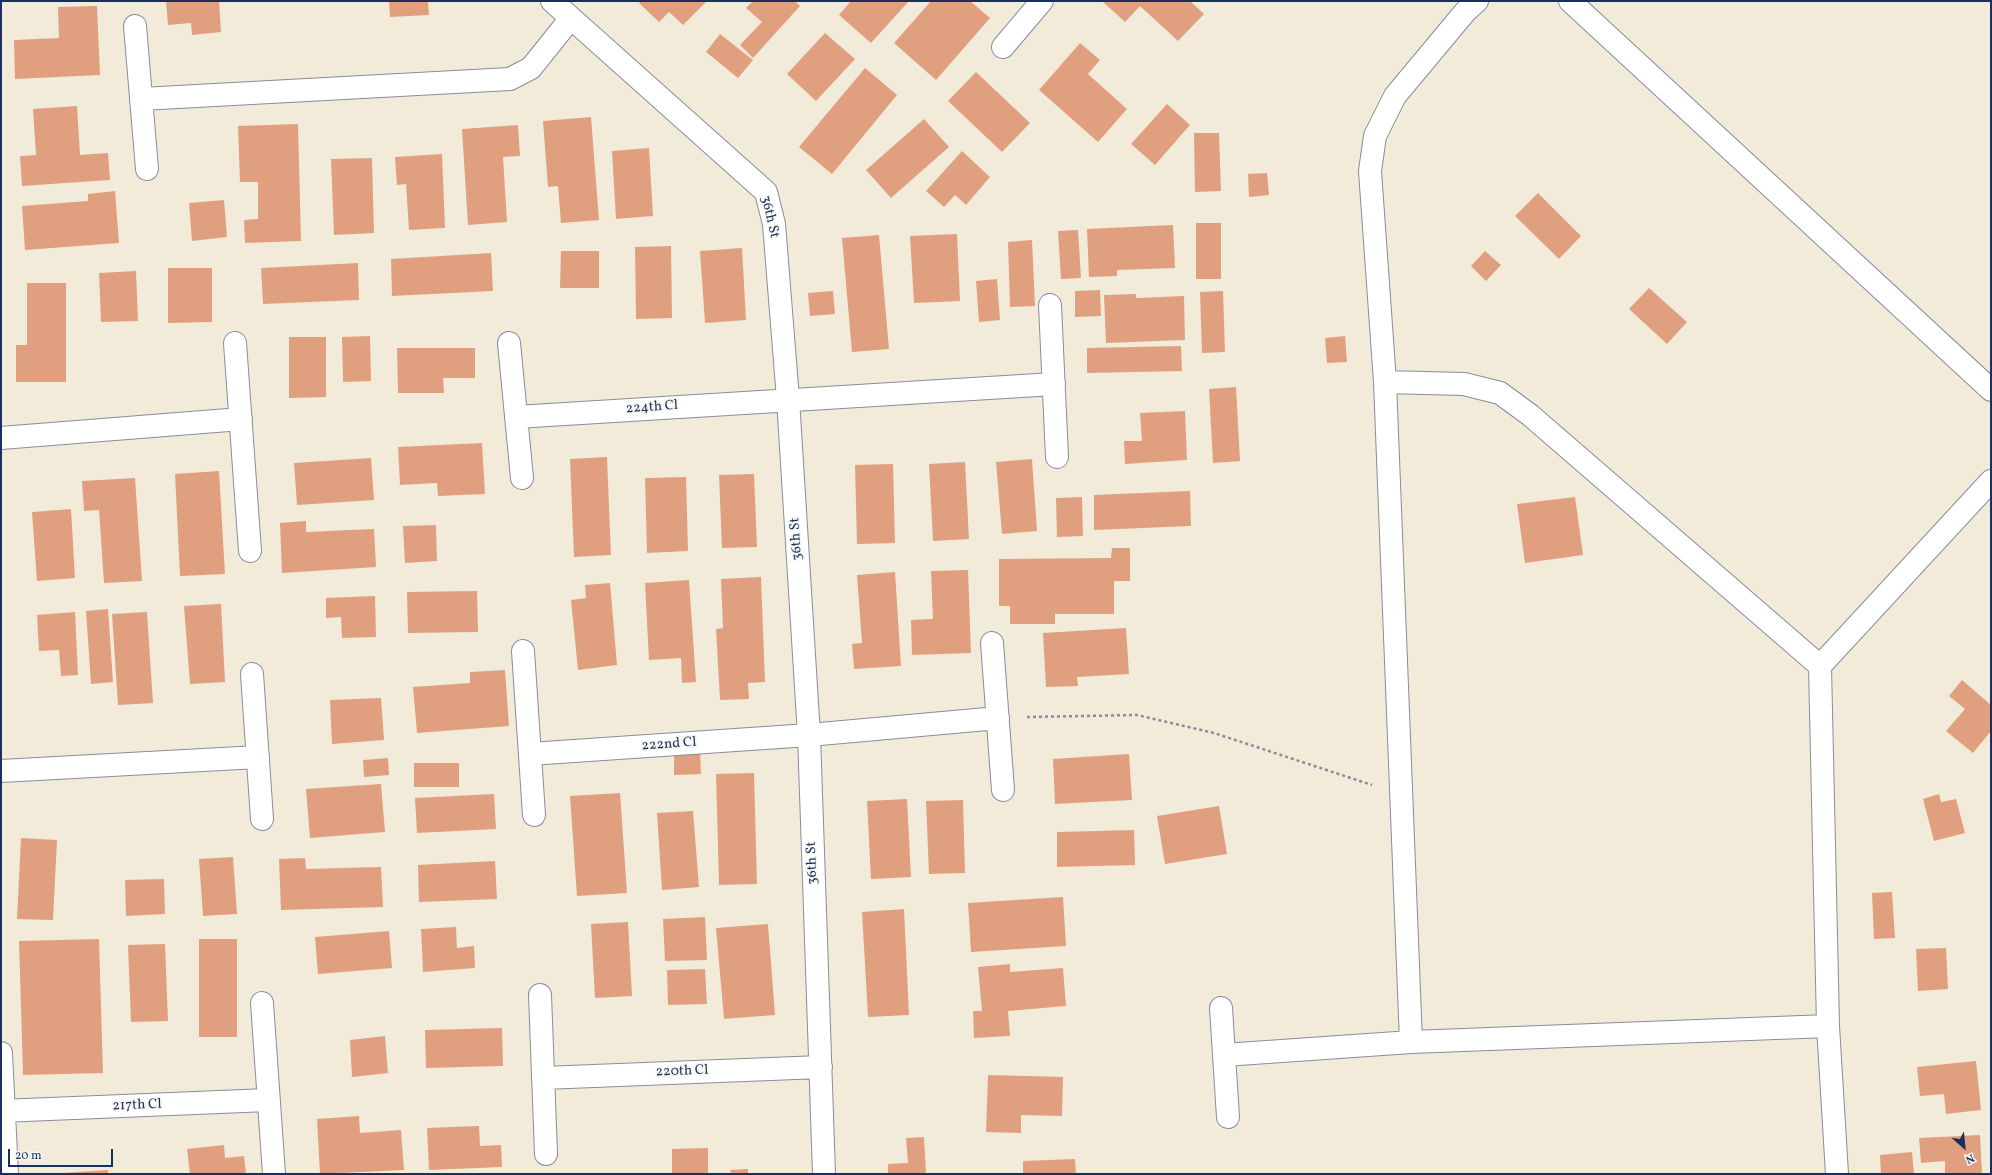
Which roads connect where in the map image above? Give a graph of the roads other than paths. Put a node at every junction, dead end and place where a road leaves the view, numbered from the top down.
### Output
1 (552, 1) edge
2 (1042, 1) edge
3 (1477, 1) edge
4 (1570, 1) edge
5 (571, 18) junction
6 (135, 26) dead end
7 (1003, 48) dead end
8 (141, 99) junction
9 (147, 169) dead end
10 (1050, 305) dead end
11 (235, 343) dead end
12 (509, 343) dead end
13 (1385, 382) junction
14 (1054, 384) junction
15 (1991, 390) edge
16 (788, 399) junction
17 (516, 417) junction
18 (241, 419) junction
19 (1, 438) edge
20 (1057, 457) dead end
21 (522, 478) dead end
22 (1991, 481) edge
23 (250, 551) dead end
24 (992, 643) dead end
25 (522, 651) dead end
26 (1820, 666) junction
27 (252, 674) dead end
28 (998, 718) junction
29 (809, 735) junction
30 (530, 754) junction
31 (258, 757) junction
32 (1, 771) edge
33 (1003, 790) dead end
34 (534, 815) dead end
35 (262, 819) dead end
36 (540, 995) dead end
37 (262, 1003) dead end
38 (1221, 1008) dead end
39 (1828, 1026) junction
40 (1411, 1042) junction
41 (1, 1053) edge
42 (1224, 1055) junction
43 (820, 1067) junction
44 (543, 1078) junction
45 (268, 1100) junction
46 (3, 1111) edge
47 (1228, 1117) dead end
48 (546, 1154) dead end
49 (7, 1174) edge
50 (274, 1174) edge
51 (824, 1174) edge
52 (1837, 1174) edge

1 - 5 street, 36th St
2 - 7 street
3 - 13 street
4 - 15 street
5 - 8 street
5 - 16 street, 36th St
6 - 8 street
8 - 9 street
10 - 14 street
11 - 18 street
12 - 17 street
13 - 26 street
13 - 40 street
14 - 16 street, 224th Cl
14 - 20 street
16 - 17 street, 224th Cl
16 - 29 street, 36th St
17 - 21 street
18 - 19 street
18 - 23 street
22 - 26 street
24 - 28 street
25 - 30 street
26 - 39 street
27 - 31 street
28 - 29 street, 222nd Cl
28 - 33 street
29 - 30 street, 222nd Cl
29 - 43 street, 36th St
30 - 34 street
31 - 32 street
31 - 35 street
36 - 44 street
37 - 45 street
38 - 42 street
39 - 40 street
39 - 52 street
40 - 42 street
41 - 46 street
42 - 47 street
43 - 44 street, 220th Cl
43 - 51 street, 36th St
44 - 48 street
45 - 46 street, 217th Cl
45 - 50 street
46 - 49 street

